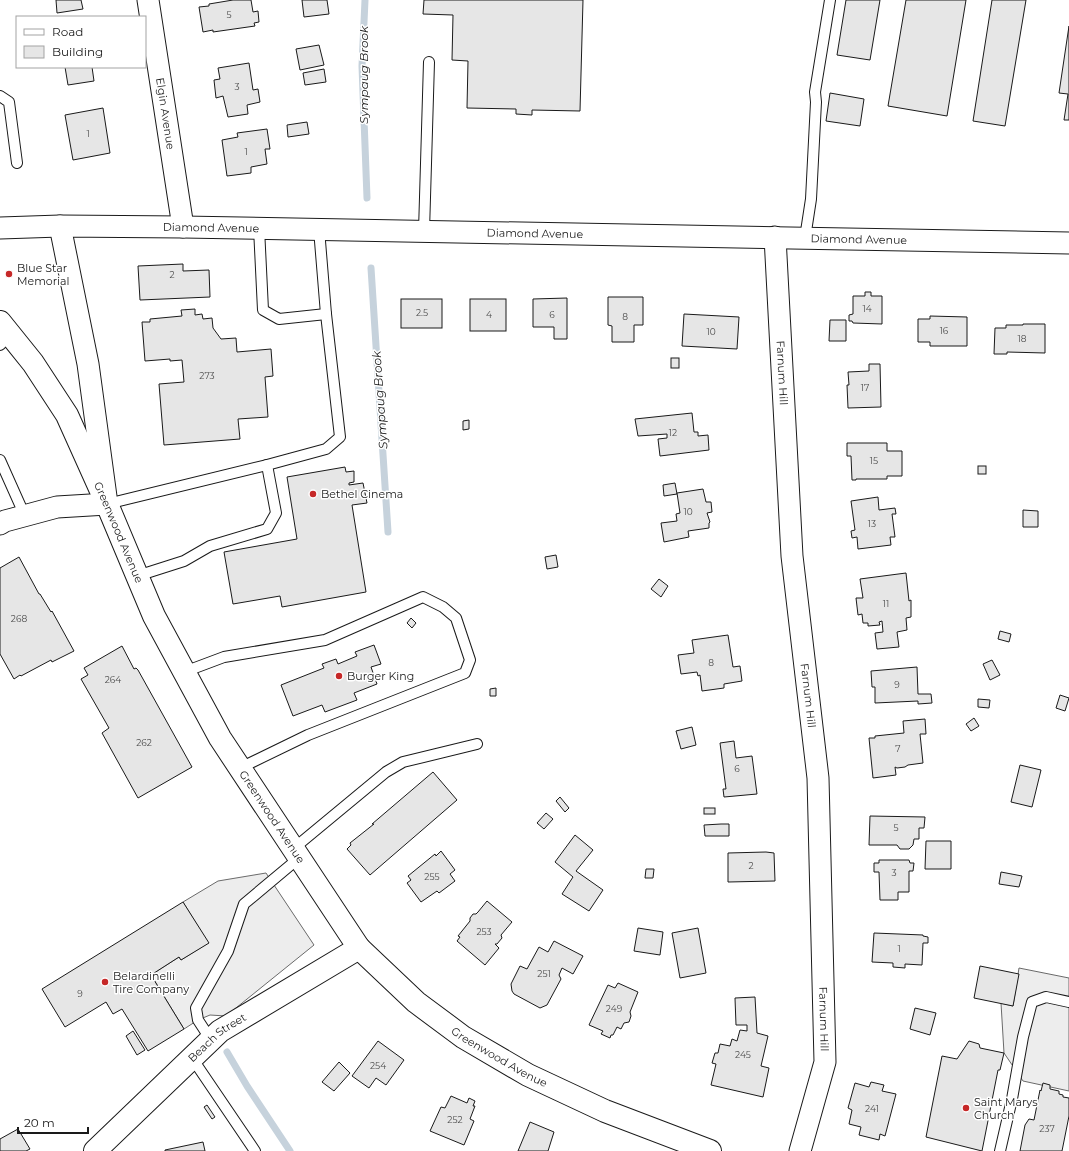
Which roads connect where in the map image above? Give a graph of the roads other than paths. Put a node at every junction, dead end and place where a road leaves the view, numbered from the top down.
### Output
1 (148, 0) edge
2 (830, 0) edge
3 (429, 62) dead end
4 (0, 96) edge
5 (17, 163) dead end
6 (60, 226) junction
7 (183, 227) junction
8 (0, 228) edge
9 (259, 228) junction
10 (319, 229) junction
11 (424, 231) junction
12 (775, 238) junction
13 (805, 238) junction
14 (1069, 243) edge
15 (326, 314) junction
16 (4, 334) edge
17 (0, 460) edge
18 (267, 466) junction
19 (107, 504) junction
20 (25, 516) junction
21 (0, 524) edge
22 (136, 576) junction
23 (184, 672) junction
24 (477, 744) dead end
25 (240, 768) junction
26 (296, 853) junction
27 (359, 948) junction
28 (1069, 1002) edge
29 (211, 1040) junction
30 (192, 1058) junction
31 (95, 1151) edge
32 (255, 1151) edge
33 (710, 1151) edge
34 (800, 1151) edge
35 (1000, 1151) edge

1 - 7 street, Elgin Avenue
2 - 13 lane
3 - 11 lane
4 - 5 lane
6 - 7 street, Diamond Avenue
6 - 8 street, Diamond Avenue
6 - 19 street
7 - 9 street, Diamond Avenue
9 - 10 street, Diamond Avenue
9 - 15 lane
10 - 11 street, Diamond Avenue
10 - 15 lane
11 - 12 street, Diamond Avenue
12 - 13 street, Diamond Avenue
12 - 34 street, Farnum Hill
13 - 14 street, Diamond Avenue
15 - 18 lane
16 - 19 main road, Greenwood Avenue
17 - 20 lane
18 - 19 lane
18 - 22 lane
19 - 20 street
19 - 22 main road, Greenwood Avenue
20 - 21 street
22 - 23 main road, Greenwood Avenue
23 - 25 main road, Greenwood Avenue
23 - 25 lane
24 - 26 lane
25 - 26 main road, Greenwood Avenue
26 - 27 main road, Greenwood Avenue
26 - 29 lane
27 - 29 main road, Beach Street
27 - 33 main road, Greenwood Avenue
28 - 35 lane
29 - 30 main road, Beach Street
30 - 31 main road, Beach Street
30 - 32 lane

